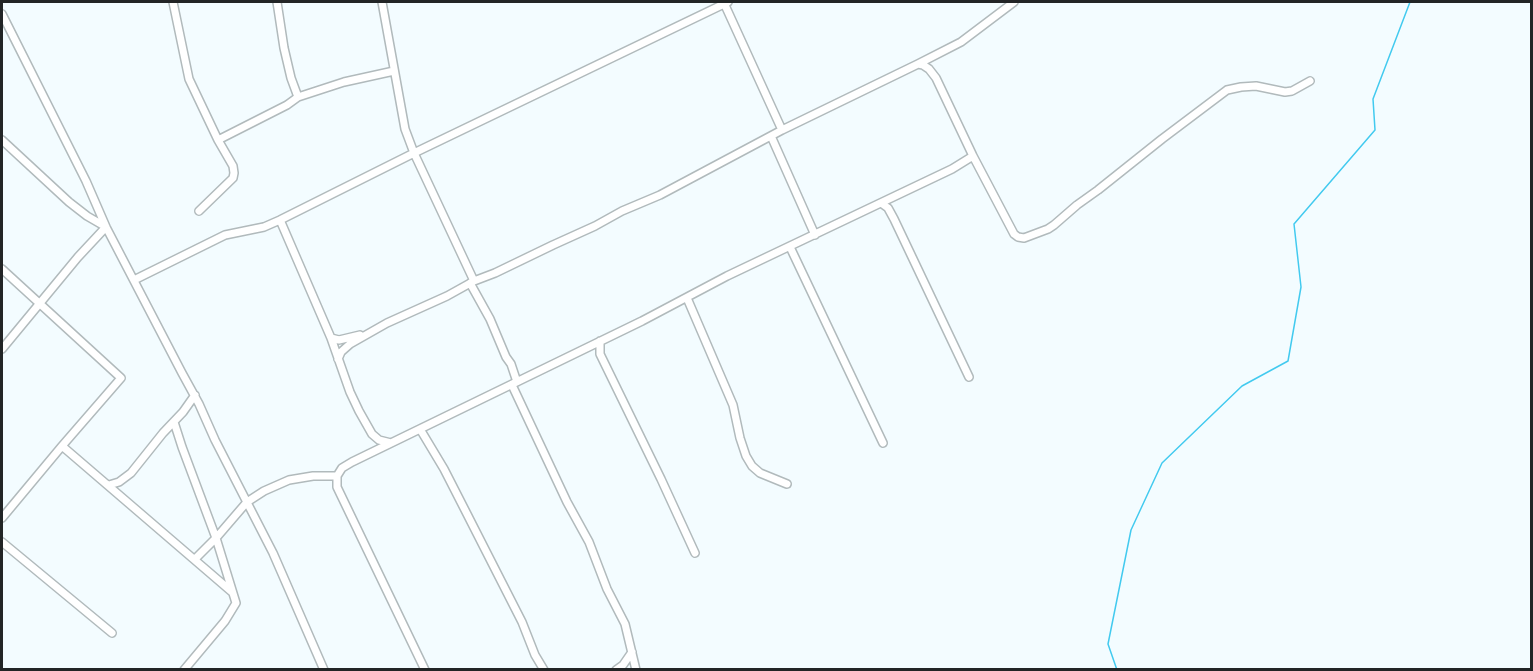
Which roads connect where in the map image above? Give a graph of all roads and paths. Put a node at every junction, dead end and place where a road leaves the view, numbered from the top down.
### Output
1 (173, 2) edge
2 (277, 2) edge
3 (382, 2) edge
4 (726, 2) edge
5 (1014, 2) edge
6 (2, 14) edge
7 (918, 64) junction
8 (394, 70) junction
9 (1310, 81) dead end
10 (298, 98) junction
11 (782, 130) junction
12 (771, 136) junction
13 (2, 140) edge
14 (218, 140) junction
15 (414, 153) junction
16 (973, 156) junction
17 (881, 203) junction
18 (199, 211) dead end
19 (280, 220) junction
20 (106, 227) junction
21 (815, 235) junction
22 (790, 247) junction
23 (2, 269) edge
24 (134, 280) junction
25 (472, 282) junction
26 (687, 298) junction
27 (39, 304) junction
28 (368, 333) junction
29 (331, 338) junction
30 (600, 341) junction
31 (588, 347) junction
32 (2, 349) edge
33 (600, 354) junction
34 (338, 359) junction
35 (969, 377) dead end
36 (515, 383) junction
37 (195, 396) junction
38 (174, 422) junction
39 (420, 429) junction
40 (372, 434) junction
41 (392, 443) junction
42 (883, 443) dead end
43 (62, 446) junction
44 (366, 456) junction
45 (337, 476) junction
46 (788, 484) dead end
47 (109, 485) junction
48 (247, 502) junction
49 (2, 518) edge
50 (216, 538) junction
51 (2, 542) edge
52 (695, 553) dead end
53 (195, 559) junction
54 (232, 592) junction
55 (112, 633) dead end
56 (632, 652) junction
57 (619, 667) edge
58 (184, 669) edge
59 (324, 669) edge
60 (424, 669) edge
61 (544, 669) edge
62 (636, 669) edge

1 - 14 street
2 - 10 street
3 - 8 street
4 - 11 street
4 - 15 street
5 - 7 street
6 - 20 street
7 - 11 street
7 - 16 street
8 - 10 street
8 - 15 street
9 - 16 street
10 - 14 street
11 - 12 street
12 - 21 street
12 - 25 street
13 - 20 street
14 - 18 street
15 - 19 street
15 - 25 street
16 - 17 street
17 - 21 street
17 - 35 street
19 - 24 street
19 - 29 street
20 - 24 street
20 - 27 street
21 - 22 street
22 - 26 street
22 - 42 street
23 - 27 street
24 - 37 street
25 - 28 street
25 - 36 street
26 - 30 street
26 - 46 street
27 - 32 street
27 - 43 street
28 - 29 street
28 - 34 street
29 - 34 street
30 - 31 street
30 - 33 street
31 - 33 street
31 - 36 street
33 - 52 street
34 - 40 street
36 - 39 street
36 - 56 street
37 - 38 street
37 - 48 street
38 - 47 street
38 - 50 street
39 - 41 street
39 - 61 street
40 - 41 street
40 - 44 street
41 - 44 street
43 - 47 street
43 - 49 street
44 - 45 street
45 - 48 street
45 - 60 street
47 - 53 street
48 - 50 street
48 - 59 street
50 - 53 street
50 - 54 street
51 - 55 street
53 - 54 street
54 - 58 street
56 - 57 street
56 - 62 street
57 - 62 street

